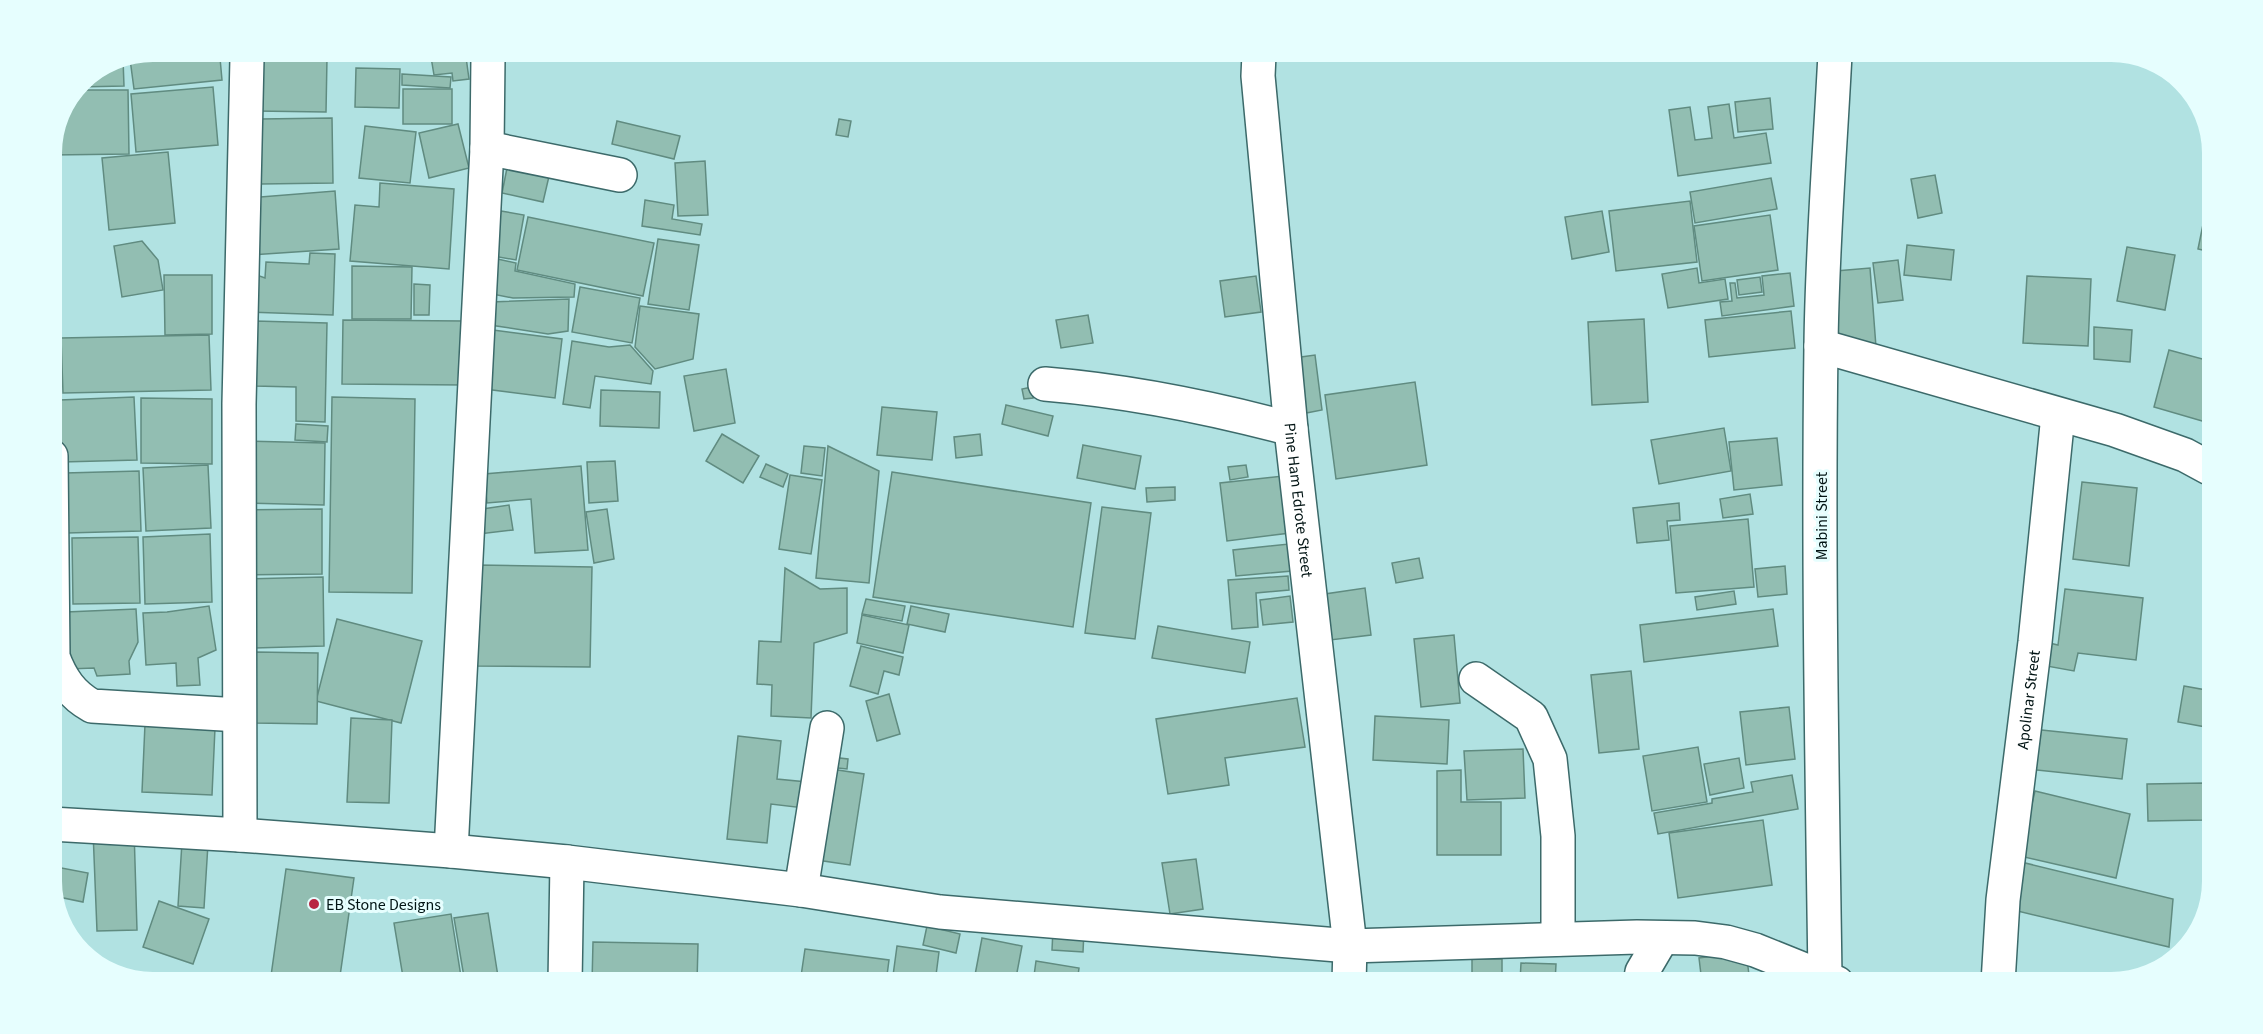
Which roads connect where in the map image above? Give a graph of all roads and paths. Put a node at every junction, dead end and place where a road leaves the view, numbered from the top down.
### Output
1 (247, 62) edge
2 (488, 62) edge
3 (1259, 62) edge
4 (1835, 62) edge
5 (487, 148) junction
6 (620, 175) dead end
7 (1821, 346) junction
8 (1045, 384) dead end
9 (2058, 415) junction
10 (1291, 429) junction
11 (2201, 464) edge
12 (62, 678) edge
13 (1476, 679) dead end
14 (239, 715) junction
15 (827, 728) dead end
16 (62, 825) edge
17 (240, 835) junction
18 (451, 851) junction
19 (567, 862) junction
20 (801, 890) junction
21 (1662, 938) junction
22 (1558, 939) junction
23 (1350, 946) junction
24 (565, 972) edge
25 (1349, 972) edge
26 (1642, 972) edge
27 (1810, 972) edge
28 (1831, 972) edge
29 (1999, 972) edge

1 - 14 street
2 - 5 street
3 - 10 street, Pine Ham Edrote Street
4 - 7 street, Mabini Street
5 - 6 street
5 - 18 street
7 - 9 street
7 - 28 street, Mabini Street
8 - 10 street
9 - 11 street
9 - 29 street, Apolinar Street
10 - 23 street, Pine Ham Edrote Street
12 - 14 street
13 - 22 street
14 - 17 street
15 - 20 street
16 - 17 street
17 - 18 street
18 - 19 street
19 - 20 street
19 - 24 street
20 - 23 street
21 - 22 street
21 - 26 street
21 - 27 street
22 - 23 street
23 - 25 street, Pine Ham Edrote Street

